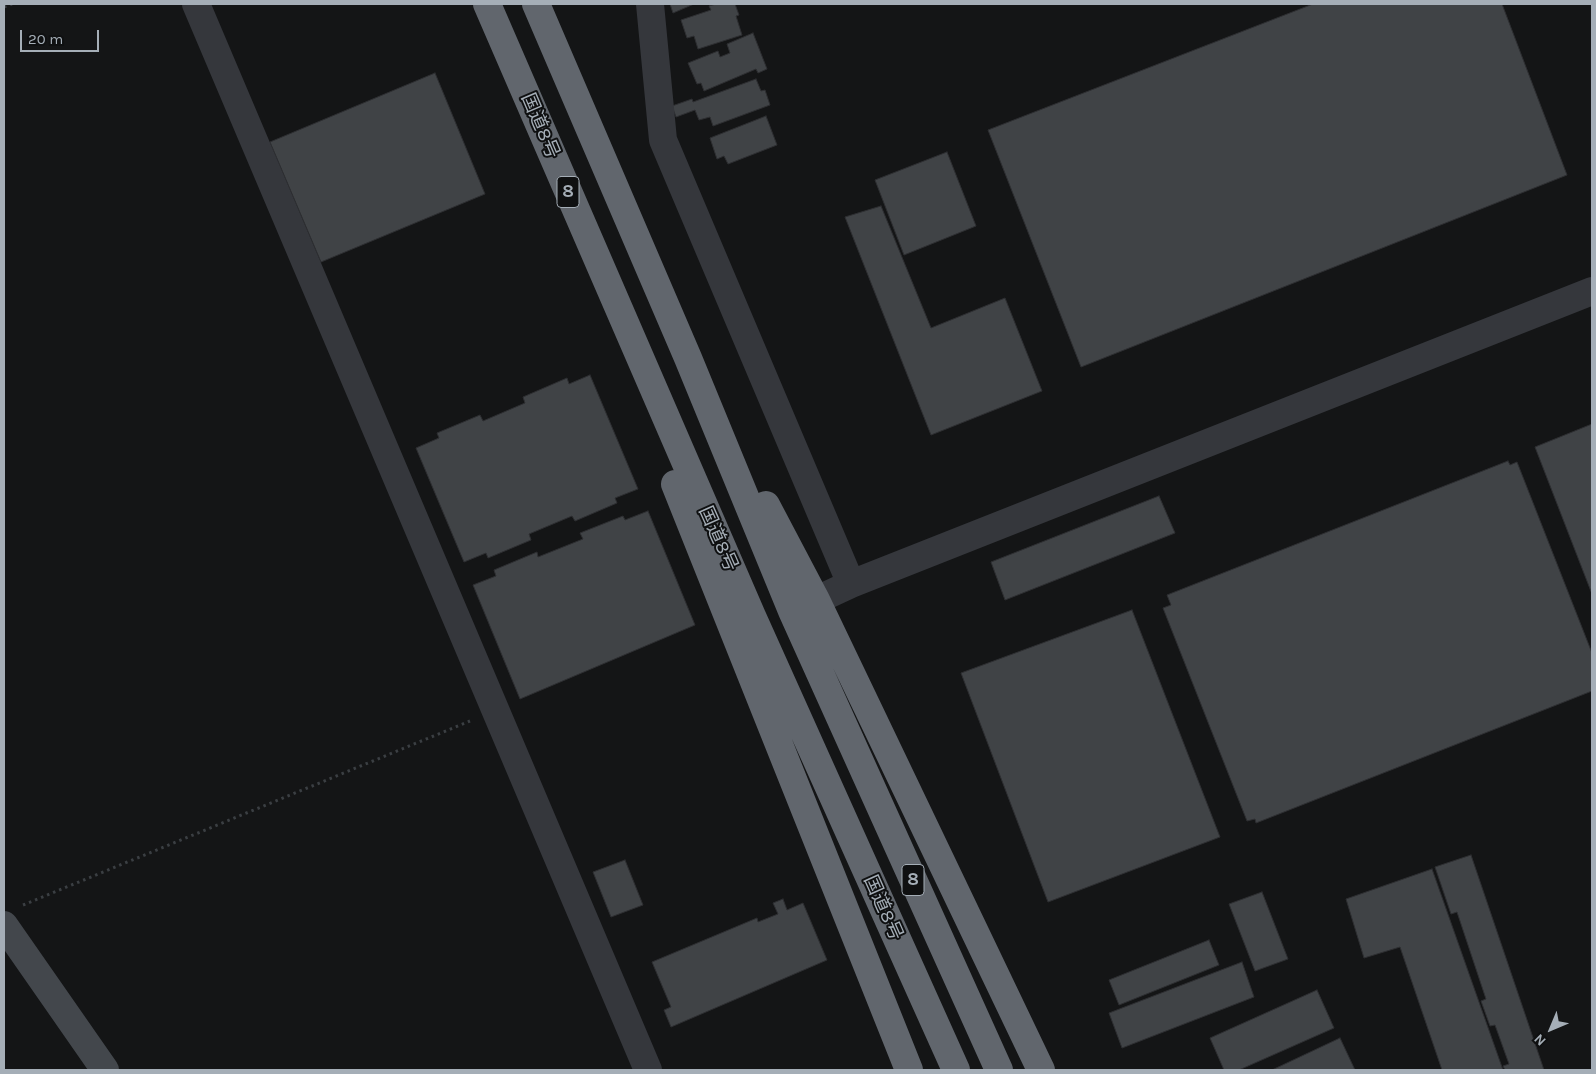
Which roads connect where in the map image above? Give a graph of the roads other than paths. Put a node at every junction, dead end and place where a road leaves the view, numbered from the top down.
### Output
1 (196, 4) edge
2 (487, 4) edge
3 (536, 4) edge
4 (650, 4) edge
5 (568, 192) junction
6 (1592, 291) edge
7 (851, 584) junction
8 (804, 606) junction
9 (11, 916) edge
10 (105, 1070) edge
11 (648, 1070) edge
12 (909, 1070) edge
13 (956, 1070) edge
14 (998, 1070) edge
15 (1041, 1070) edge

1 - 11 street
2 - 5 highway, 国道8号 / 8
3 - 8 highway
4 - 7 street
5 - 12 highway
5 - 13 highway, 国道8号 / 8
6 - 7 street
7 - 8 street
8 - 14 highway, 国道8号 / 8
8 - 15 highway
9 - 10 street

